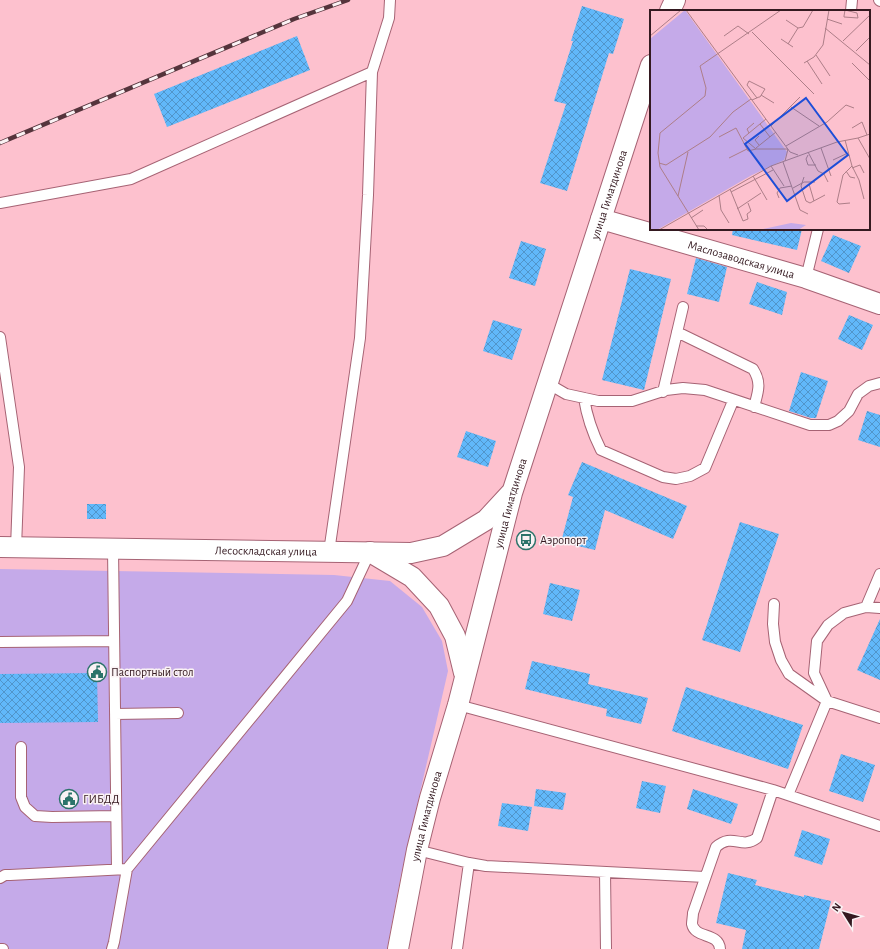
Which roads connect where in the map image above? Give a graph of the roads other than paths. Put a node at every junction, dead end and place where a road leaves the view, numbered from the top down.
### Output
1 (390, 0) edge
2 (675, 0) edge
3 (852, 0) edge
4 (670, 10) edge
5 (851, 10) edge
6 (650, 68) edge
7 (372, 72) junction
8 (0, 203) edge
9 (601, 219) junction
10 (818, 230) edge
11 (806, 278) junction
12 (880, 304) edge
13 (683, 307) dead end
14 (677, 332) junction
15 (0, 337) edge
16 (547, 383) junction
17 (880, 383) edge
18 (663, 392) junction
19 (584, 398) junction
20 (733, 401) junction
21 (754, 407) junction
22 (512, 493) junction
23 (8, 547) edge
24 (113, 549) junction
25 (329, 552) junction
26 (370, 552) junction
27 (880, 574) edge
28 (774, 604) dead end
29 (866, 607) junction
30 (880, 608) edge
31 (114, 641) junction
32 (0, 642) edge
33 (465, 676) junction
34 (827, 701) junction
35 (458, 705) junction
36 (178, 713) dead end
37 (115, 714) junction
38 (880, 718) edge
39 (21, 747) dead end
40 (773, 790) junction
41 (788, 795) junction
42 (116, 816) junction
43 (880, 826) edge
44 (418, 850) junction
45 (469, 863) junction
46 (117, 869) junction
47 (127, 869) junction
48 (605, 872) junction
49 (706, 877) junction
50 (0, 878) edge
51 (112, 949) edge
52 (398, 949) edge
53 (457, 949) edge
54 (606, 949) edge
55 (720, 949) edge

1 - 7 lane
2 - 4 street
3 - 5 lane
6 - 9 street, улица Гиматдинова
7 - 8 lane
7 - 25 lane
9 - 11 street, Маслозаводская улица
9 - 16 street, улица Гиматдинова
10 - 11 lane
11 - 12 street, Маслозаводская улица
13 - 14 lane
14 - 18 lane
14 - 21 lane
15 - 23 lane
16 - 19 lane
16 - 22 street, улица Гиматдинова
17 - 21 lane
18 - 19 lane
18 - 20 lane
19 - 20 lane
20 - 21 lane
22 - 26 street, Лесоскладская улица
22 - 33 street, улица Гиматдинова
23 - 24 street, Лесоскладская улица
24 - 25 street, Лесоскладская улица
24 - 31 lane
25 - 26 street, Лесоскладская улица
26 - 33 street
26 - 47 lane
27 - 29 lane
28 - 34 lane
29 - 30 lane
29 - 34 lane
31 - 32 lane
31 - 37 lane
33 - 35 street, улица Гиматдинова
34 - 38 lane
34 - 41 lane
35 - 40 lane
35 - 44 street, улица Гиматдинова
36 - 37 lane
37 - 42 lane
39 - 42 lane
40 - 41 lane
40 - 49 lane
41 - 43 lane
42 - 46 lane
44 - 45 lane
44 - 52 street, улица Гиматдинова
45 - 48 lane
45 - 53 lane
46 - 47 lane
46 - 50 lane
47 - 51 lane
48 - 49 lane
48 - 54 lane
49 - 55 lane

